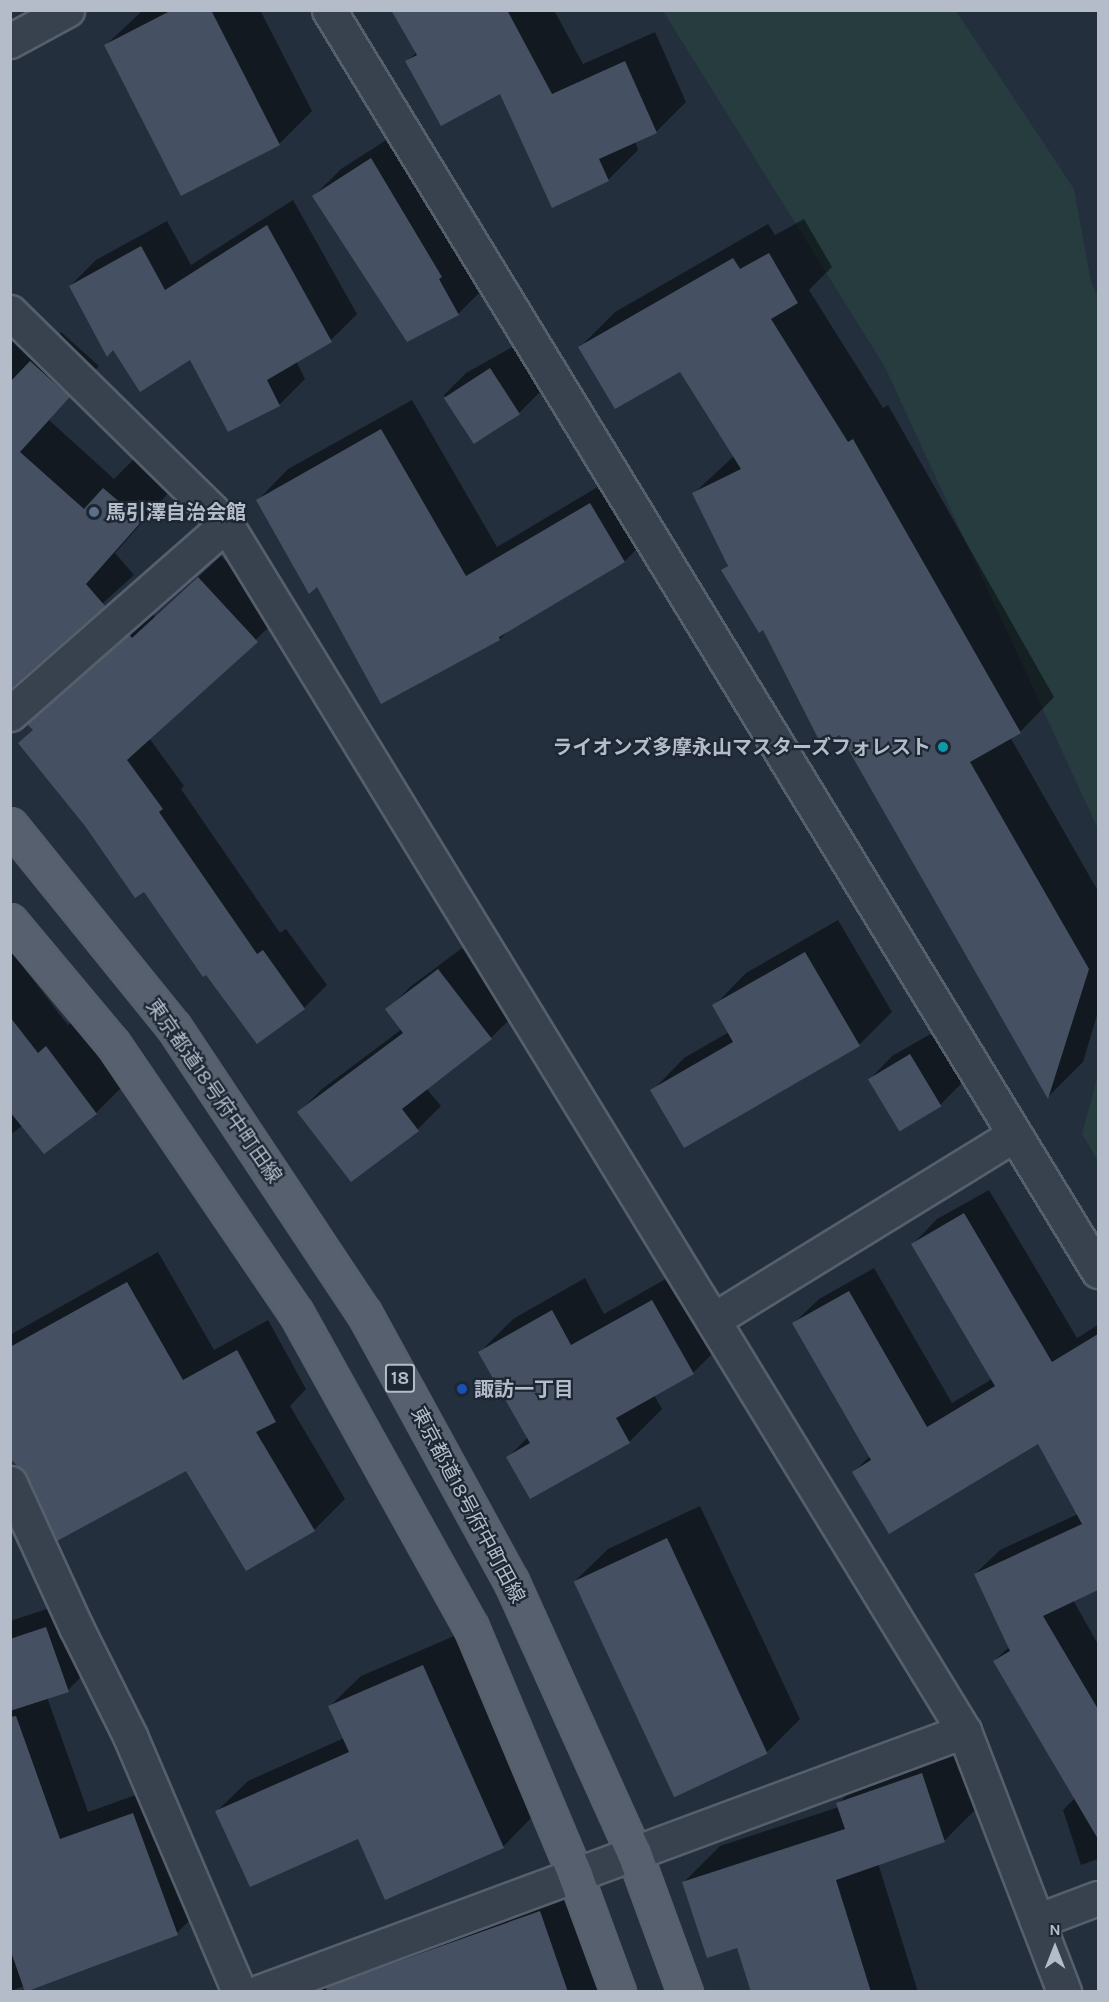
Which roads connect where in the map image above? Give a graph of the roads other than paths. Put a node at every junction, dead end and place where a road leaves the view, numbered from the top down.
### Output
1 (67, 10) edge
2 (329, 10) edge
3 (10, 41) edge
4 (10, 312) edge
5 (226, 525) junction
6 (10, 714) edge
7 (10, 825) edge
8 (10, 921) edge
9 (1014, 1135) junction
10 (1098, 1271) edge
11 (712, 1320) junction
12 (10, 1483) edge
13 (964, 1731) junction
14 (634, 1853) junction
15 (575, 1875) junction
16 (1098, 1898) edge
17 (1037, 1921) junction
18 (238, 1992) edge
19 (259, 1992) edge
20 (618, 1992) edge
21 (685, 1992) edge
22 (1064, 1992) edge

1 - 3 street
2 - 9 street
4 - 5 street
5 - 6 street
5 - 11 street
7 - 14 main road, 東京都道18号府中町田線 / 18
8 - 15 main road
9 - 10 street
9 - 11 street
11 - 13 street
12 - 18 street
13 - 14 street
13 - 17 street
14 - 15 street
14 - 21 main road, 東京都道18号府中町田線 / 18
15 - 19 street
15 - 20 main road
16 - 17 street
17 - 22 street

